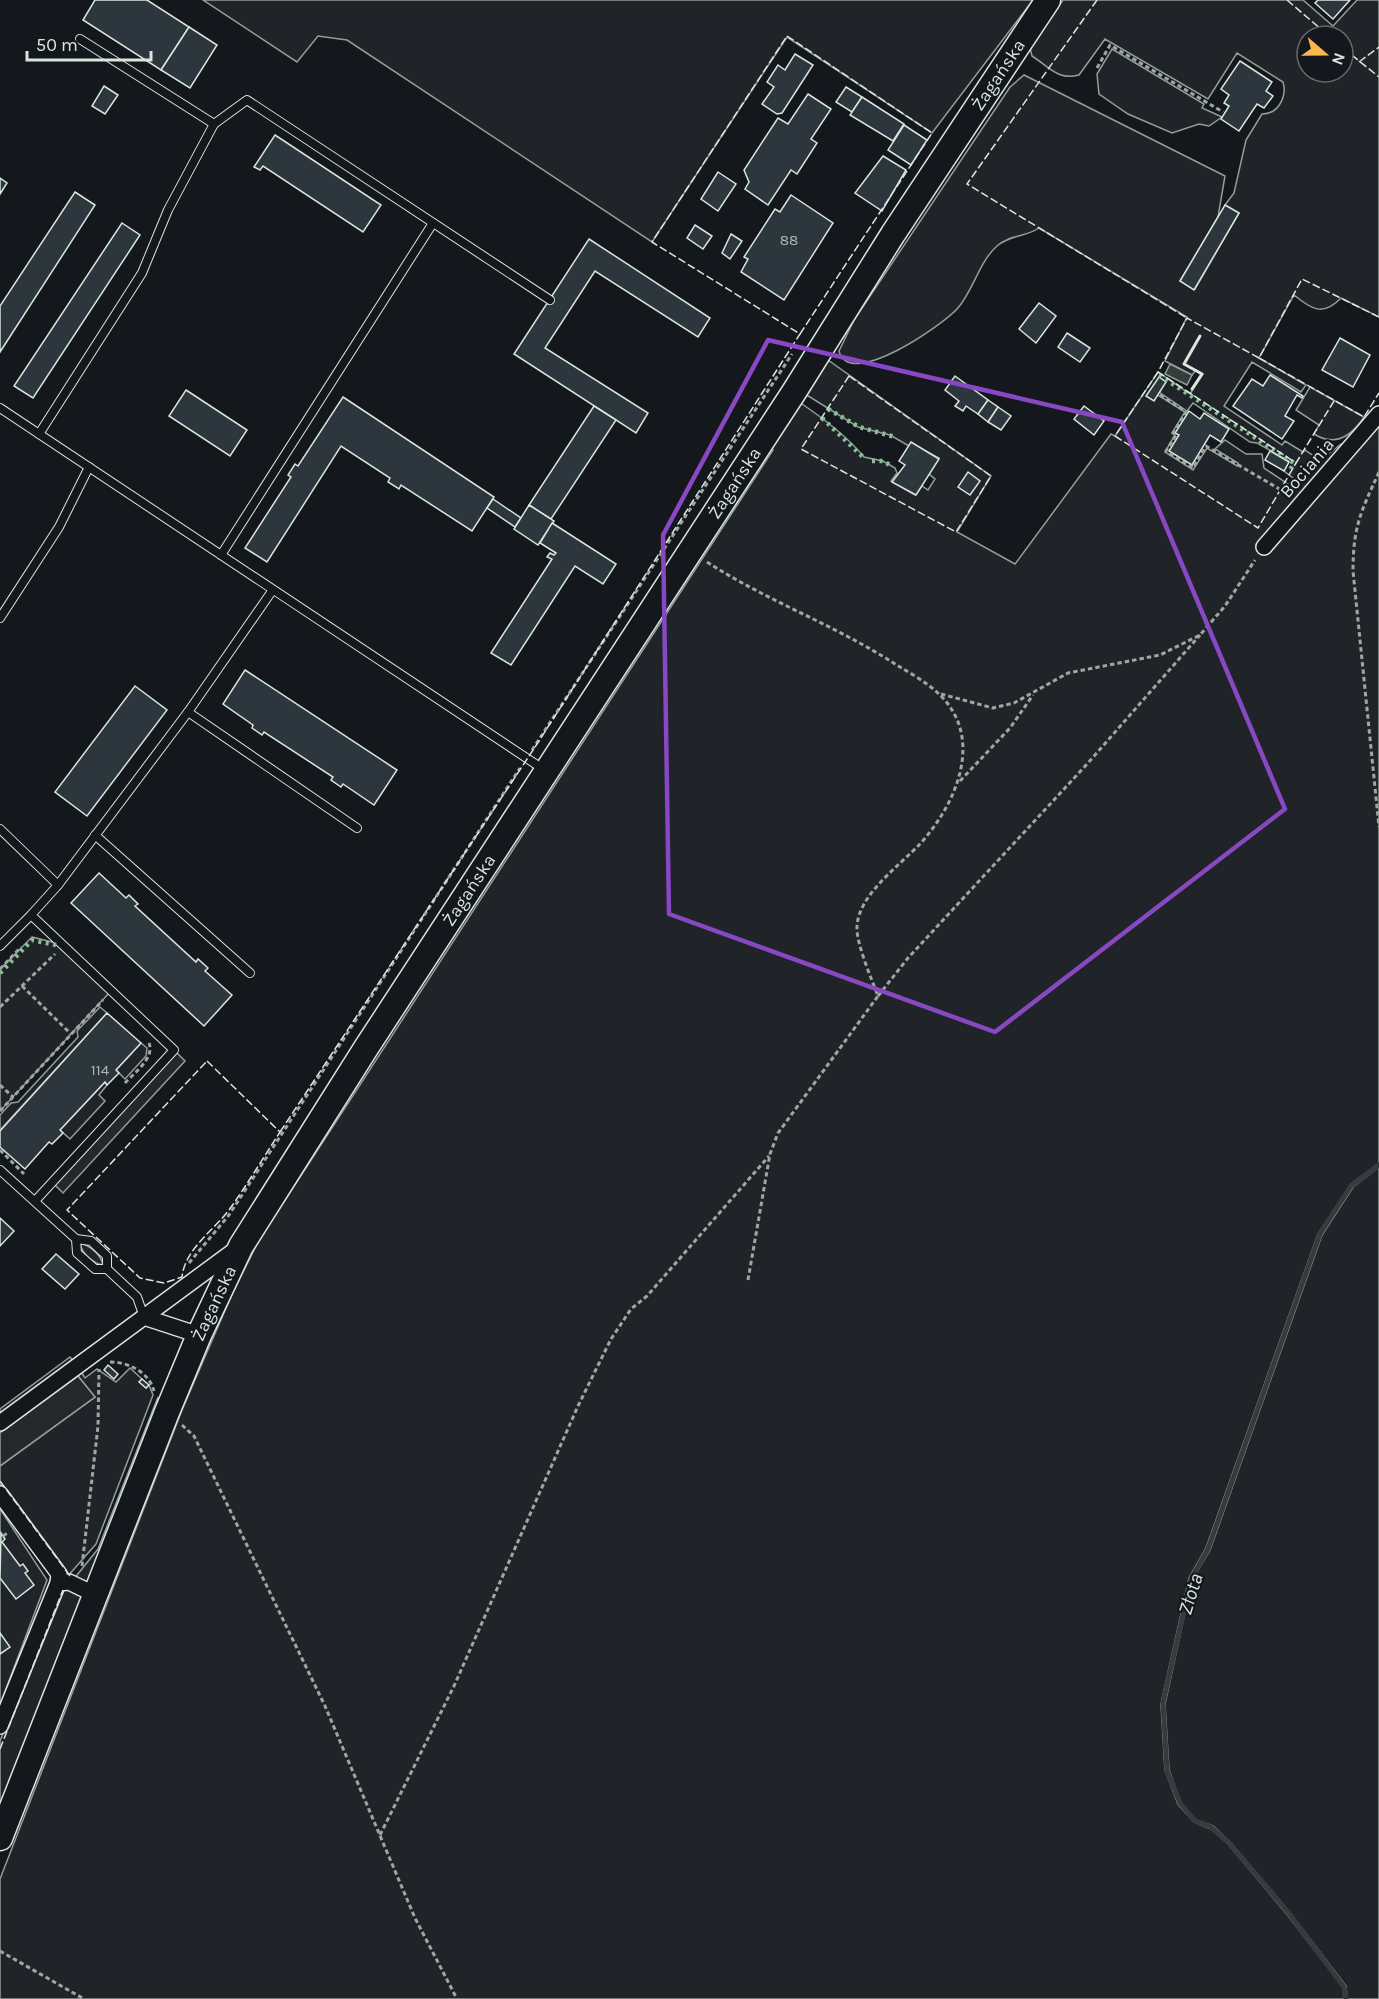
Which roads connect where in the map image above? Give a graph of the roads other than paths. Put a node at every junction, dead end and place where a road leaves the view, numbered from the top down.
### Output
1 (1048, 0) edge
2 (80, 39) dead end
3 (214, 124) junction
4 (433, 223) junction
5 (550, 300) dead end
6 (0, 408) edge
7 (1379, 414) edge
8 (39, 434) junction
9 (88, 467) junction
10 (1264, 547) road end
11 (221, 555) junction
12 (272, 591) junction
13 (0, 618) edge
14 (188, 712) junction
15 (547, 771) junction
16 (357, 828) dead end
17 (0, 829) edge
18 (95, 835) junction
19 (58, 885) junction
20 (31, 915) junction
21 (0, 946) edge
22 (250, 973) dead end
23 (0, 1170) edge
24 (35, 1202) junction
25 (76, 1239) junction
26 (241, 1246) junction
27 (107, 1269) junction
28 (144, 1317) junction
29 (199, 1335) junction
30 (0, 1423) edge
31 (0, 1494) edge
32 (63, 1582) junction
33 (96, 1595) junction
34 (0, 1726) edge
35 (0, 1838) edge

1 - 15 main road, Żagańska
2 - 3 lane
3 - 4 lane
3 - 8 lane
4 - 5 lane
4 - 11 lane
6 - 8 lane
7 - 10 street, Bociania
8 - 9 lane
9 - 11 lane
9 - 13 lane
11 - 12 lane
12 - 14 lane
12 - 15 lane
14 - 16 lane
14 - 18 lane
15 - 26 main road, Żagańska
17 - 19 lane
18 - 19 lane
18 - 22 lane
19 - 20 lane
20 - 21 lane
20 - 24 lane
23 - 24 lane
24 - 25 lane
25 - 27 lane
25 - 27 lane
26 - 28 street
26 - 29 main road, Żagańska
27 - 28 lane
28 - 29 street
28 - 30 street
29 - 33 main road, Żagańska
31 - 32 street
32 - 33 street
32 - 34 street
33 - 35 main road, Żagańska

